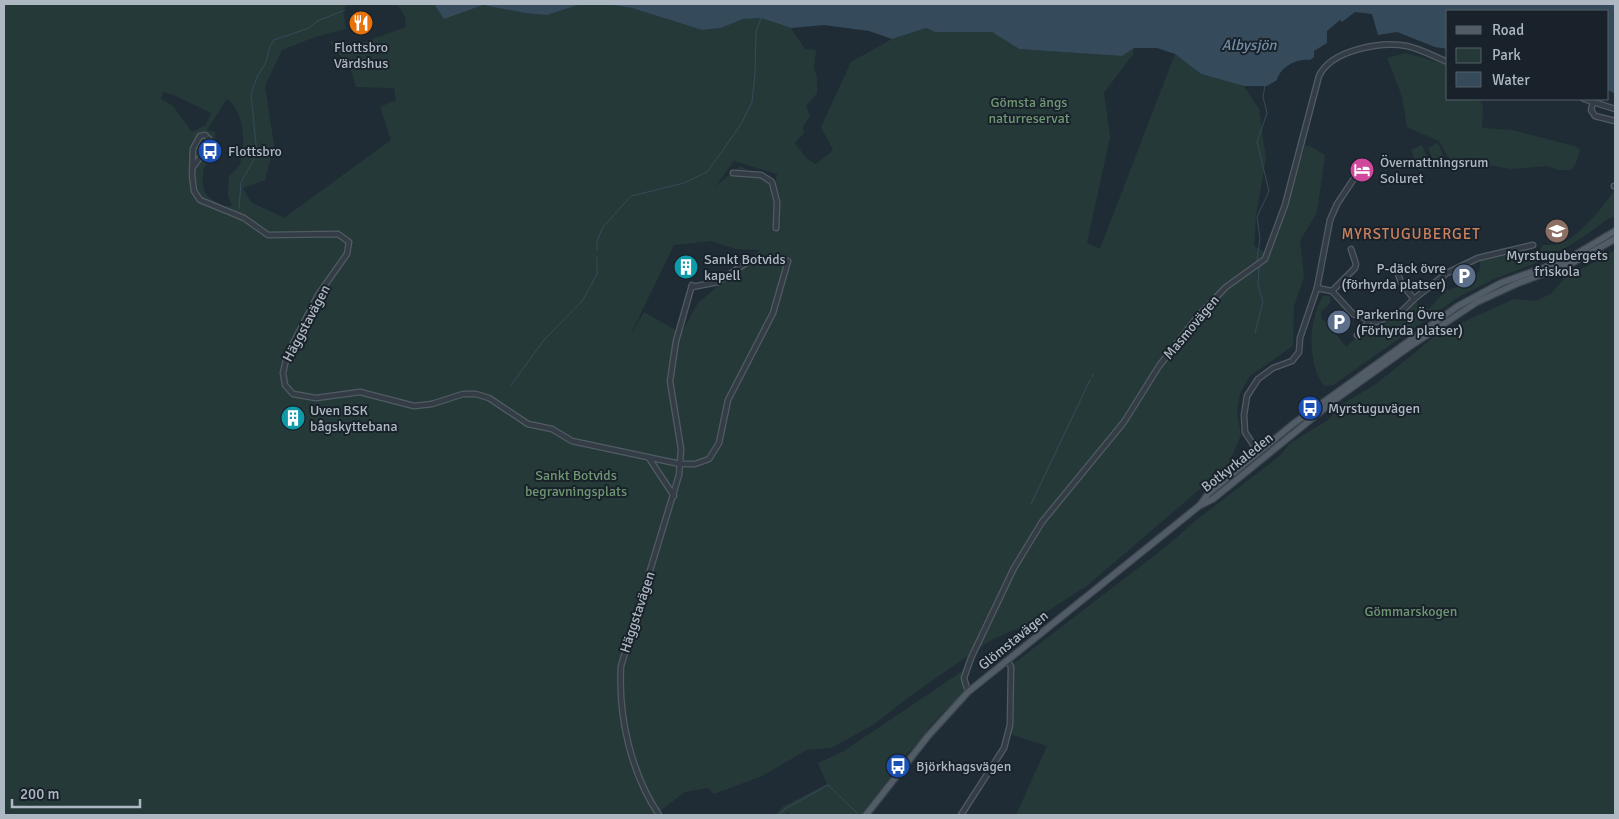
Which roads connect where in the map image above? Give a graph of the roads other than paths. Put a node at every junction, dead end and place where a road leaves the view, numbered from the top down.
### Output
1 (1446, 61) edge
2 (1587, 100) edge
3 (1593, 102) junction
4 (1615, 109) edge
5 (1615, 121) edge
6 (193, 167) junction
7 (733, 173) dead end
8 (1353, 180) dead end
9 (776, 228) dead end
10 (1615, 231) edge
11 (1615, 239) edge
12 (1533, 245) dead end
13 (1350, 249) dead end
14 (749, 261) dead end
15 (788, 261) dead end
16 (1396, 268) dead end
17 (1317, 288) junction
18 (1332, 291) junction
19 (1414, 299) junction
20 (1369, 320) junction
21 (1357, 335) dead end
22 (1258, 452) junction
23 (1271, 452) junction
24 (649, 458) junction
25 (680, 464) junction
26 (1232, 484) junction
27 (674, 496) junction
28 (1199, 506) junction
29 (1008, 661) junction
30 (968, 692) junction
31 (659, 815) edge
32 (866, 815) edge
33 (961, 815) edge

1 - 30 street, Masmovägen
2 - 3 street
3 - 4 street
3 - 5 street
6 - 6 street
6 - 24 street, Häggstavägen
7 - 9 street
8 - 17 street
10 - 22 main road, Botkyrkaleden
11 - 23 main road, Botkyrkaleden
12 - 19 street
13 - 18 street
14 - 25 street, Häggstavägen
15 - 25 street
16 - 19 street
17 - 18 street
17 - 22 street
18 - 20 street
19 - 20 street
20 - 21 street
22 - 23 main road
22 - 26 main road
22 - 28 main road, Botkyrkaleden
23 - 26 main road, Botkyrkaleden
24 - 25 street, Häggstavägen
24 - 27 street
25 - 27 street, Häggstavägen
26 - 28 main road, Botkyrkaleden
27 - 31 street, Häggstavägen
28 - 29 main road, Glömstavägen
29 - 30 main road, Glömstavägen
29 - 33 street
30 - 32 main road, Glömstavägen

